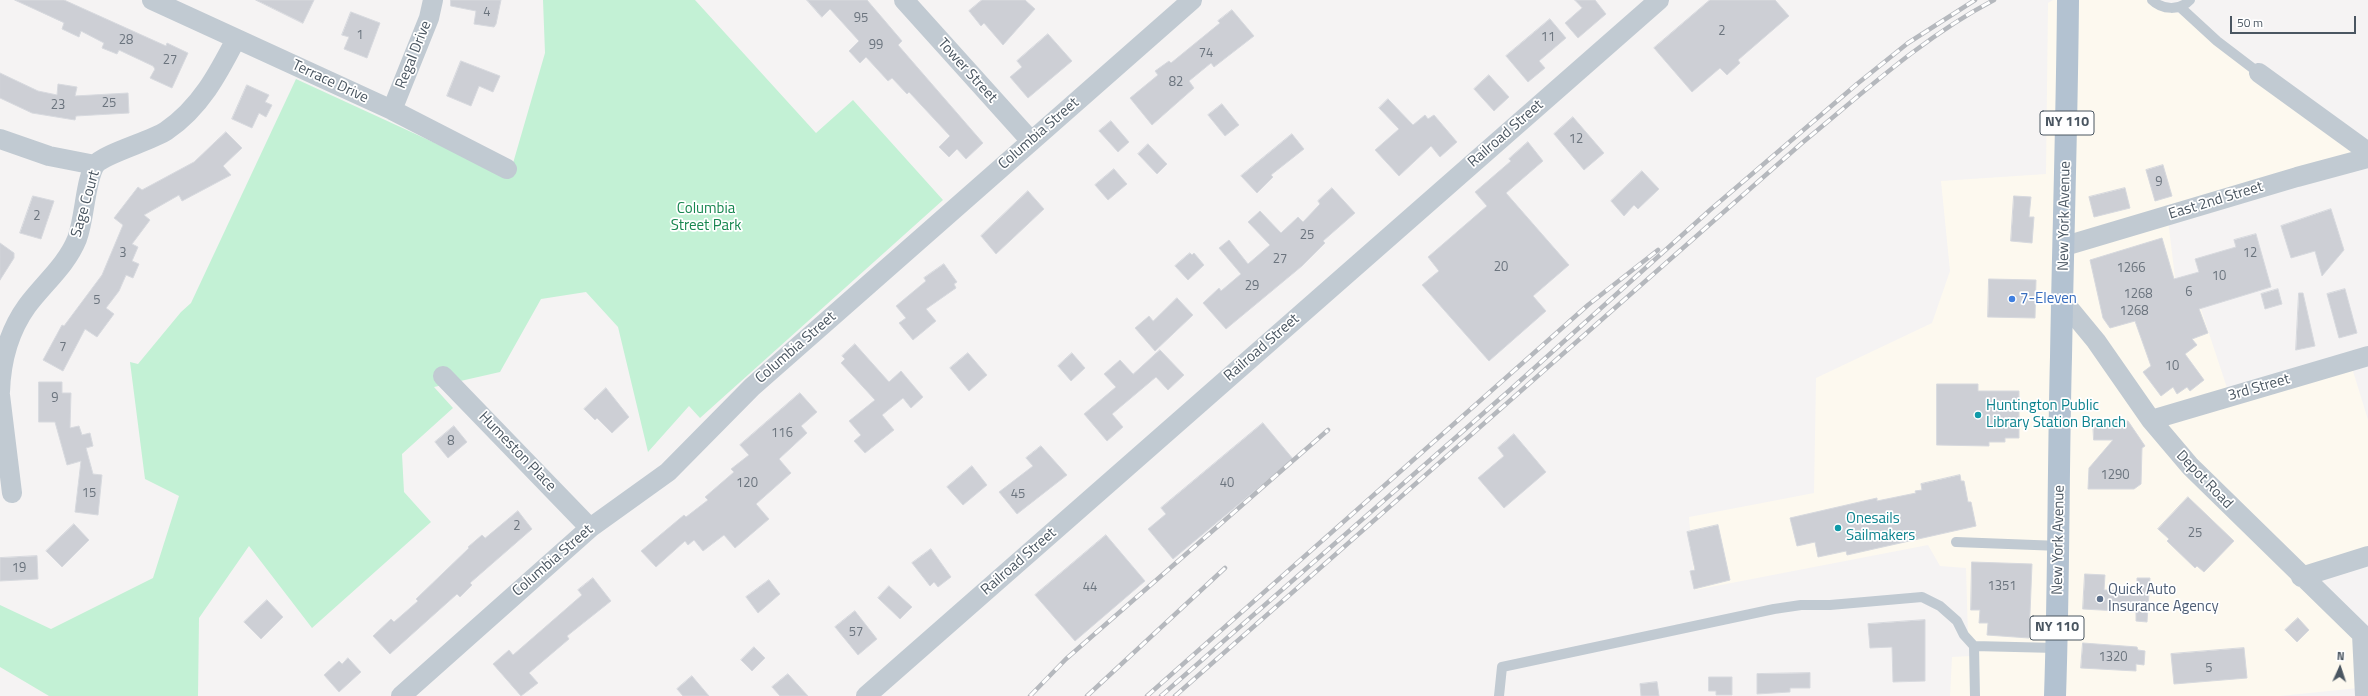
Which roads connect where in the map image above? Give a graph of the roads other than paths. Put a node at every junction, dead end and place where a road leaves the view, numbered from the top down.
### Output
1 (152, 0) edge
2 (434, 0) edge
3 (904, 0) edge
4 (1192, 0) edge
5 (1659, 0) edge
6 (2068, 0) edge
7 (2152, 0) edge
8 (2190, 0) edge
9 (2180, 7) junction
10 (236, 39) junction
11 (2259, 73) joint
12 (392, 110) junction
13 (0, 139) edge
14 (1031, 141) junction
15 (2368, 152) edge
16 (2368, 158) edge
17 (96, 165) junction
18 (507, 169) dead end
19 (2065, 246) junction
20 (2062, 301) junction
21 (2368, 356) edge
22 (443, 376) dead end
23 (0, 392) edge
24 (0, 396) edge
25 (2150, 420) junction
26 (12, 493) dead end
27 (590, 528) junction
28 (1956, 542) dead end
29 (2060, 546) junction
30 (2368, 556) edge
31 (2301, 577) junction
32 (2365, 637) edge
33 (1974, 646) junction
34 (2056, 648) junction
35 (402, 696) edge
36 (866, 696) edge
37 (1499, 696) edge
38 (1975, 696) edge
39 (2054, 696) edge
40 (2364, 696) edge

1 - 10 street, Terrace Drive
2 - 12 street, Regal Drive
3 - 14 street, Tower Street
4 - 14 street, Columbia Street
5 - 36 street, Railroad Street
6 - 19 main road, New York Avenue / NY 110
7 - 9 lane
8 - 9 lane
9 - 11 lane
10 - 12 street, Terrace Drive
10 - 17 street, Sage Court
11 - 15 street
12 - 18 street, Terrace Drive
13 - 17 street
14 - 27 street, Columbia Street
16 - 19 street, East 2nd Street
17 - 23 street, Sage Court
19 - 20 main road, New York Avenue / NY 110
20 - 25 street, Depot Road
20 - 29 main road, New York Avenue / NY 110
21 - 25 street, 3rd Street
22 - 27 street, Humeston Place
24 - 26 street
25 - 31 street, Depot Road
27 - 35 street, Columbia Street
28 - 29 lane
29 - 34 main road, New York Avenue / NY 110
30 - 31 street
31 - 32 street, Depot Road
32 - 40 street
33 - 34 lane
33 - 37 lane
33 - 38 lane
34 - 39 main road, New York Avenue / NY 110

